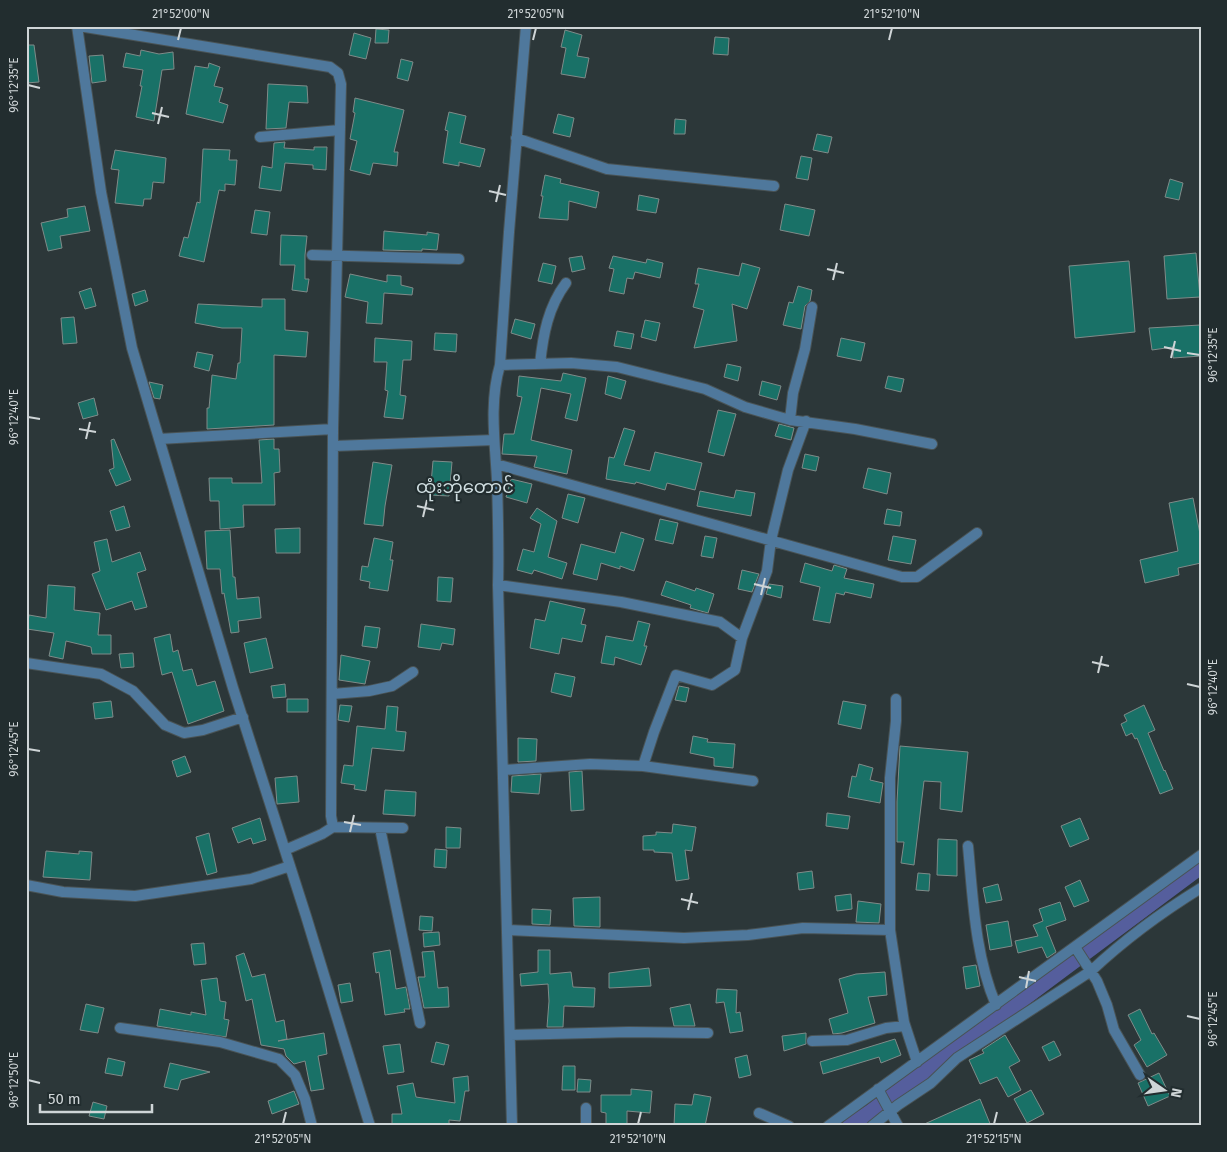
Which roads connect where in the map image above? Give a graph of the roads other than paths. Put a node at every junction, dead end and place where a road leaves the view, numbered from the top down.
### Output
1 (78, 26) edge
2 (526, 26) edge
3 (340, 130) junction
4 (260, 137) dead end
5 (516, 138) junction
6 (774, 186) dead end
7 (312, 255) dead end
8 (337, 256) junction
9 (459, 259) dead end
10 (566, 282) dead end
11 (812, 306) dead end
12 (540, 364) junction
13 (500, 366) junction
14 (790, 420) junction
15 (806, 421) junction
16 (333, 429) junction
17 (159, 439) junction
18 (489, 441) junction
19 (932, 444) dead end
20 (334, 446) junction
21 (496, 464) junction
22 (977, 533) dead end
23 (771, 540) junction
24 (498, 584) junction
25 (742, 638) junction
26 (26, 663) edge
27 (413, 672) dead end
28 (332, 694) junction
29 (896, 699) dead end
30 (243, 718) junction
31 (643, 766) junction
32 (504, 770) junction
33 (753, 781) dead end
34 (333, 827) junction
35 (380, 828) junction
36 (403, 828) dead end
37 (968, 846) dead end
38 (285, 850) junction
39 (1201, 855) edge
40 (290, 866) junction
41 (26, 885) edge
42 (1201, 888) edge
43 (508, 930) junction
44 (890, 930) junction
45 (1077, 950) junction
46 (1089, 967) junction
47 (996, 1006) junction
48 (420, 1022) dead end
49 (905, 1026) junction
50 (120, 1028) dead end
51 (708, 1033) dead end
52 (510, 1035) junction
53 (812, 1041) dead end
54 (917, 1062) junction
55 (1140, 1075) dead end
56 (879, 1091) junction
57 (586, 1108) dead end
58 (888, 1109) junction
59 (759, 1113) dead end
60 (312, 1126) edge
61 (370, 1126) edge
62 (512, 1126) edge
63 (586, 1126) edge
64 (789, 1126) edge
65 (828, 1126) edge
66 (872, 1126) edge
67 (898, 1126) edge

1 - 3 street
1 - 17 street
2 - 5 street
3 - 4 street
3 - 8 street
5 - 6 street
5 - 13 street
7 - 8 street
8 - 9 street
8 - 16 street
10 - 12 street
11 - 14 street
12 - 13 street
12 - 14 street
13 - 18 street
14 - 15 street
15 - 19 street
15 - 23 street
16 - 17 street
16 - 20 street
17 - 30 street
18 - 20 street
18 - 21 street
20 - 28 street
21 - 23 street
21 - 24 street
22 - 23 street
23 - 25 street
24 - 25 street
24 - 32 street
25 - 31 street
26 - 30 street
27 - 28 street
28 - 34 street
29 - 44 street
30 - 38 street
31 - 32 street
31 - 33 street
32 - 43 street
34 - 35 street
34 - 38 street
35 - 36 street
35 - 48 street
37 - 47 street
38 - 40 street
39 - 45 street
40 - 41 street
40 - 61 street
42 - 46 street
43 - 44 street
43 - 52 street
44 - 49 street
45 - 46 street
45 - 47 street
46 - 55 street
46 - 58 street
47 - 54 street
49 - 53 street
49 - 54 street
50 - 60 street
51 - 52 street
52 - 62 street
54 - 56 street
56 - 58 street
56 - 65 street
57 - 63 street
58 - 66 street
58 - 67 street
59 - 64 street

